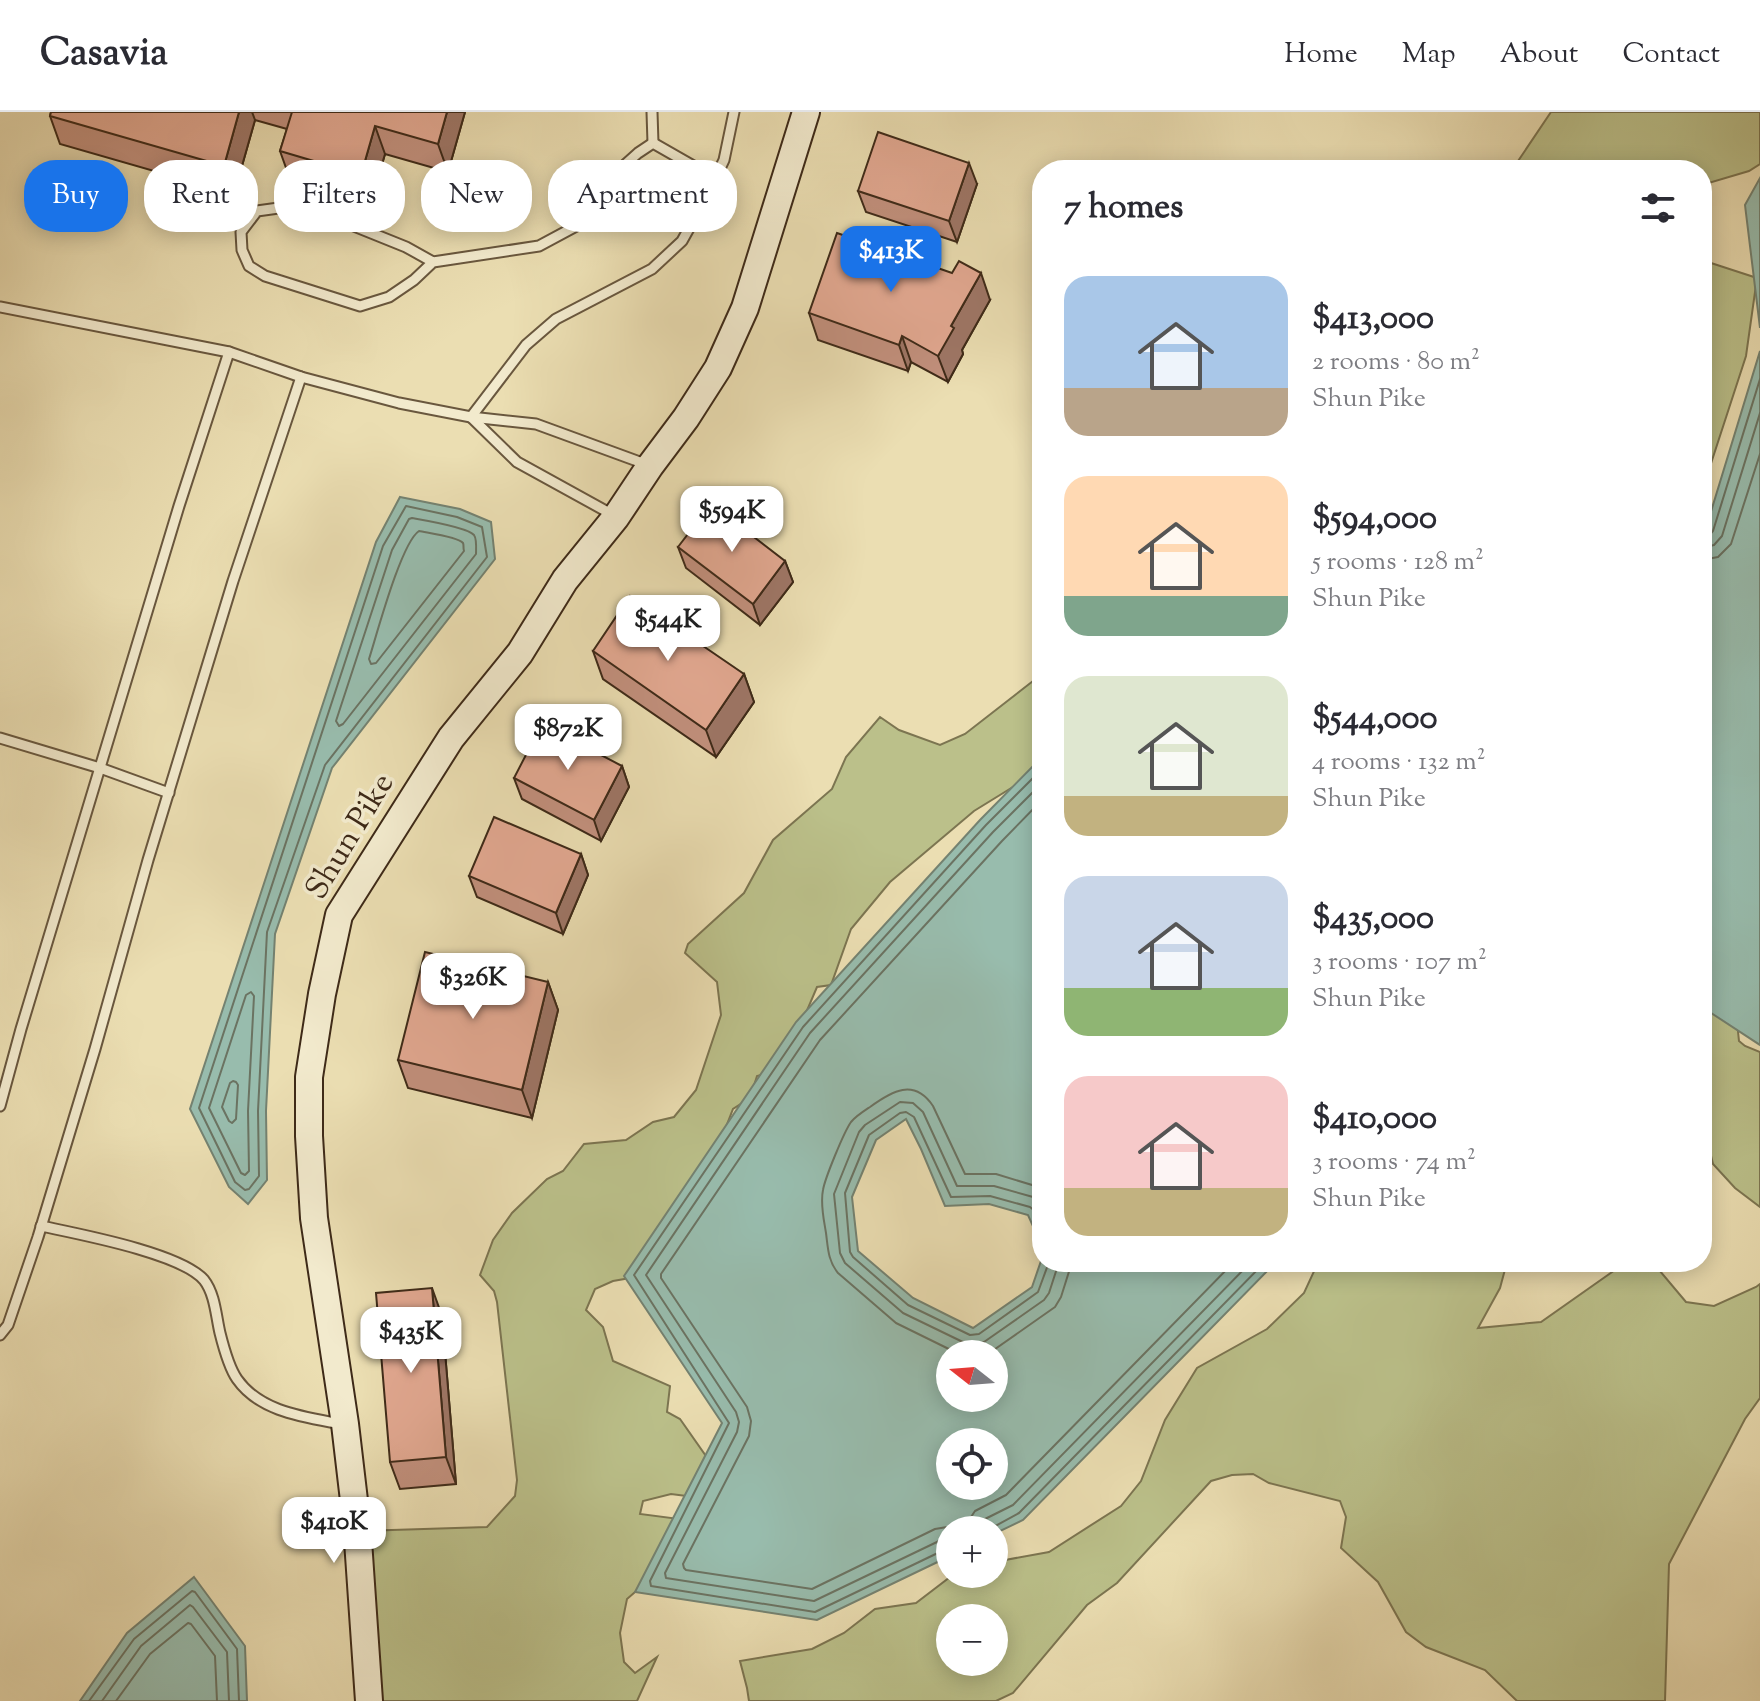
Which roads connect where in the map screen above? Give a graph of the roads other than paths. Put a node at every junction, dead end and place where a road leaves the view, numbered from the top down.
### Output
1 (652, 112) edge
2 (734, 112) edge
3 (806, 112) edge
4 (653, 143) junction
5 (683, 160) edge
6 (724, 160) edge
7 (687, 232) edge
8 (433, 262) junction
9 (0, 307) edge
10 (229, 352) junction
11 (301, 377) junction
12 (471, 417) junction
13 (650, 466) junction
14 (616, 517) junction
15 (0, 738) edge
16 (100, 768) junction
17 (169, 793) junction
18 (0, 1106) edge
19 (41, 1226) junction
20 (0, 1335) edge
21 (345, 1424) junction
22 (369, 1701) edge

1 - 4 lane
2 - 6 lane
3 - 13 main road, Shun Pike
4 - 5 lane
4 - 8 lane
7 - 12 lane
8 - 8 lane
9 - 10 lane
10 - 11 lane
10 - 16 lane
11 - 12 lane
11 - 17 lane
12 - 13 lane
12 - 14 lane
13 - 14 main road, Shun Pike
14 - 21 main road, Shun Pike
15 - 16 lane
16 - 17 lane
16 - 18 lane
17 - 19 lane
19 - 20 lane
19 - 21 lane
21 - 22 main road, Shun Pike

